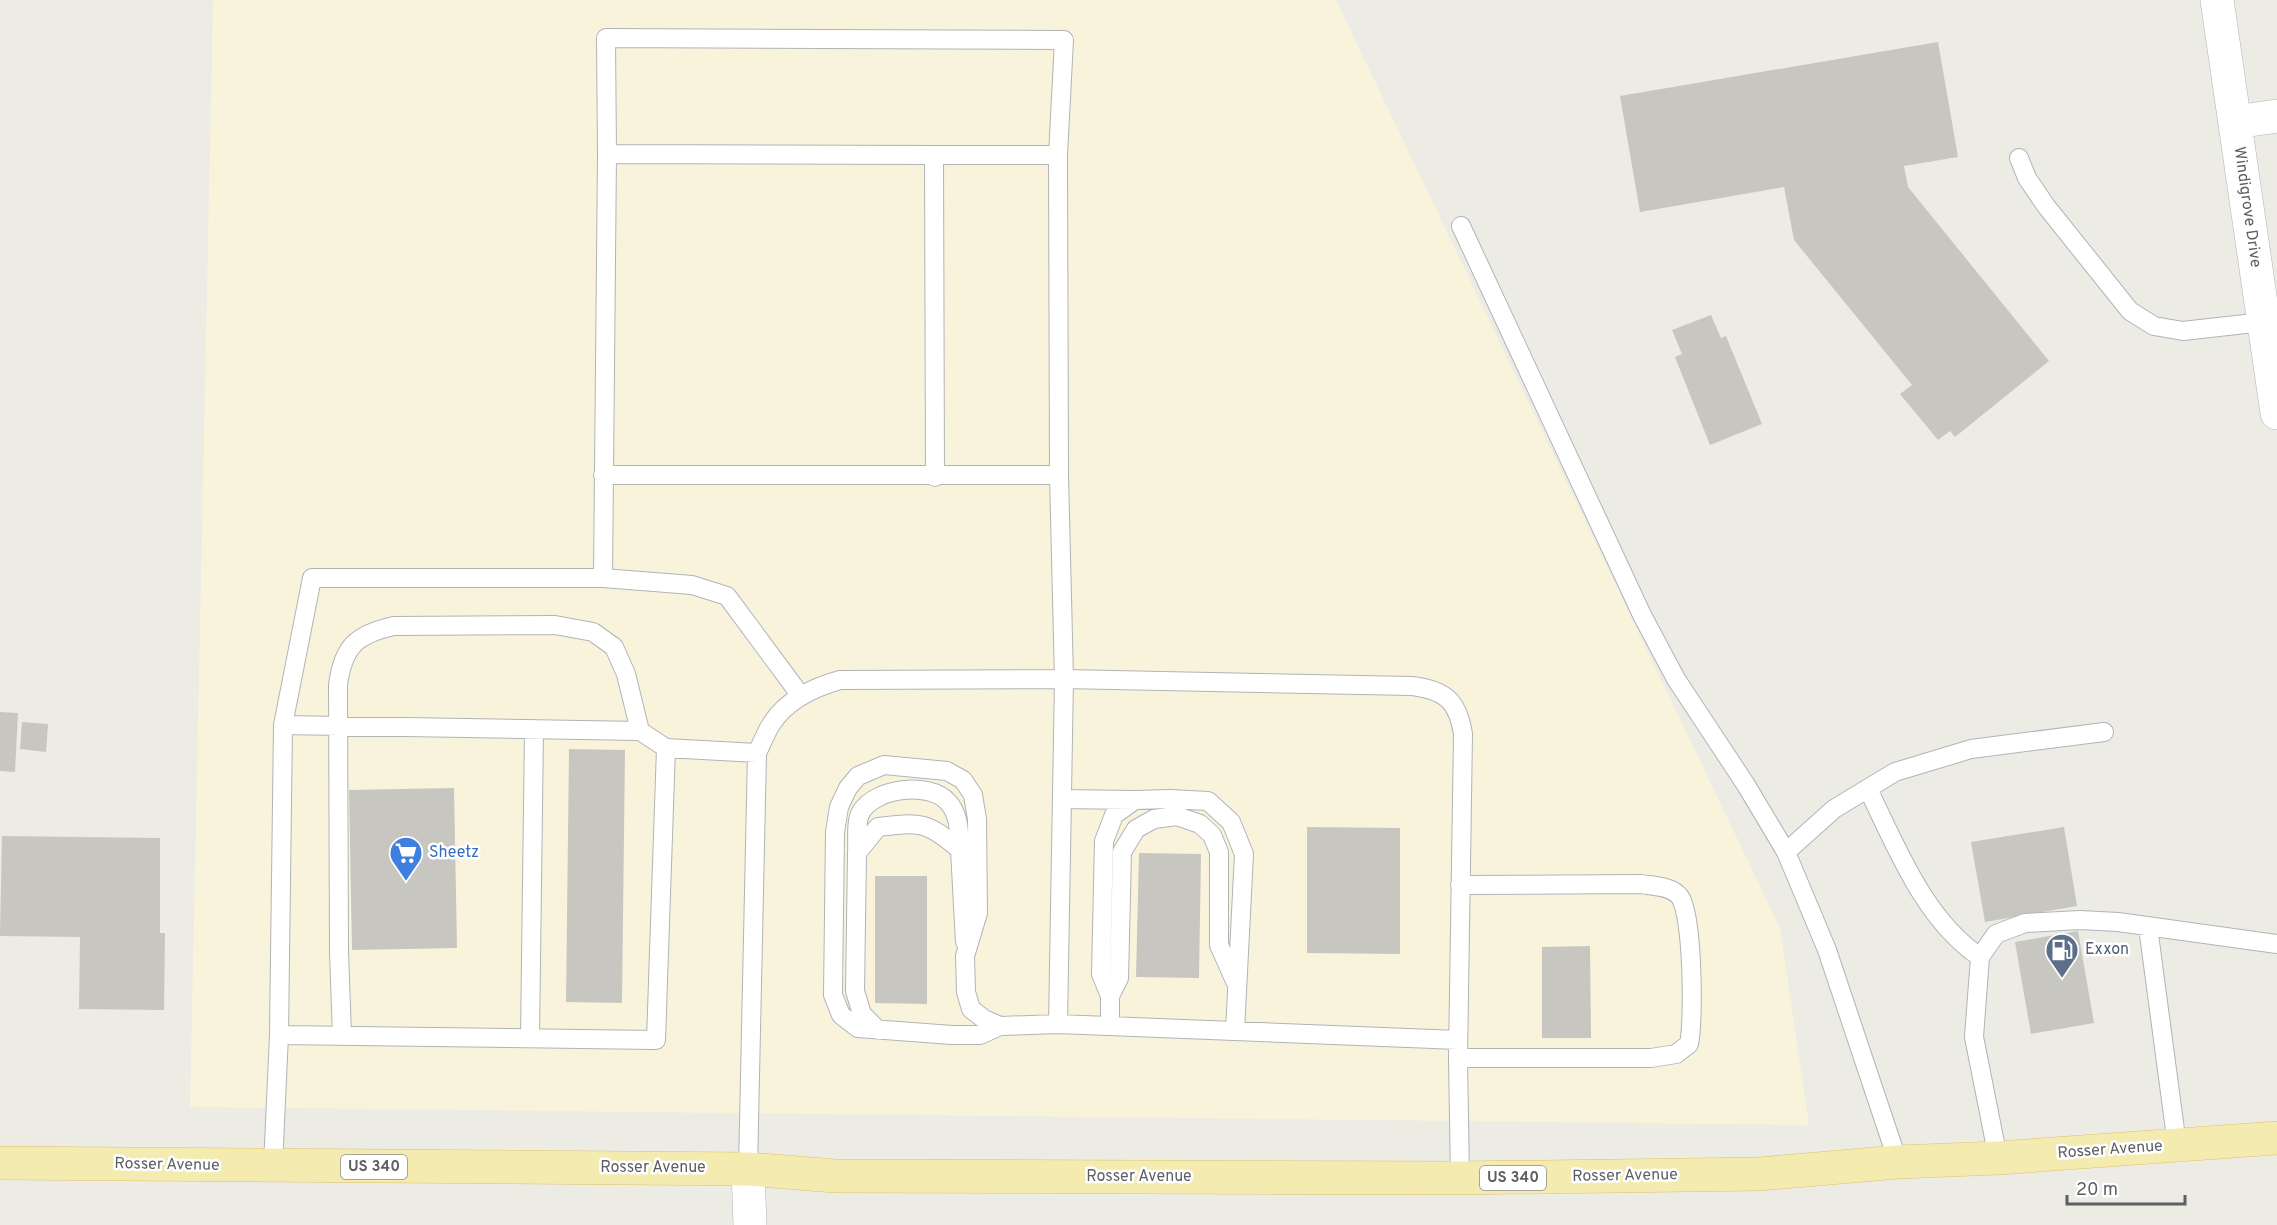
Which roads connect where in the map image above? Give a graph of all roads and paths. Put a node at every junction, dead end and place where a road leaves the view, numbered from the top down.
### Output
1 (2217, 0) edge
2 (2277, 116) edge
3 (2235, 122) junction
4 (607, 154) junction
5 (934, 155) junction
6 (1058, 155) junction
7 (2019, 158) dead end
8 (1461, 226) dead end
9 (2263, 322) junction
10 (2277, 413) edge
11 (1059, 475) junction
12 (603, 476) junction
13 (935, 477) junction
14 (603, 578) junction
15 (1064, 679) junction
16 (801, 696) junction
17 (283, 725) junction
18 (338, 726) junction
19 (534, 729) junction
20 (640, 731) junction
21 (2104, 732) dead end
22 (666, 748) junction
23 (757, 753) junction
24 (1868, 789) junction
25 (1062, 800) junction
26 (1136, 800) junction
27 (960, 850) junction
28 (1786, 852) junction
29 (858, 853) junction
30 (1460, 885) junction
31 (2148, 927) junction
32 (2277, 944) edge
33 (965, 956) junction
34 (1980, 957) junction
35 (1237, 985) junction
36 (1110, 996) junction
37 (1058, 1024) junction
38 (1000, 1026) junction
39 (1110, 1026) junction
40 (878, 1030) junction
41 (1235, 1031) junction
42 (279, 1035) junction
43 (342, 1036) junction
44 (530, 1038) junction
45 (1458, 1049) junction
46 (2277, 1138) edge
47 (2177, 1145) junction
48 (1998, 1158) junction
49 (1898, 1162) junction
50 (0, 1163) edge
51 (273, 1166) junction
52 (748, 1169) junction
53 (1460, 1178) junction
54 (750, 1225) edge

1 - 3 street, Windigrove Drive
2 - 3 street
3 - 9 street, Windigrove Drive
4 - 5 lane
4 - 6 lane
4 - 12 lane
5 - 6 lane
5 - 13 lane
6 - 11 lane
7 - 9 lane
8 - 28 lane
9 - 10 street, Windigrove Drive
11 - 13 lane
11 - 15 lane
12 - 13 lane
12 - 14 lane
14 - 16 lane
14 - 17 lane
15 - 16 lane
15 - 25 lane
15 - 30 lane
16 - 23 lane
17 - 18 lane
17 - 42 lane
18 - 19 lane
18 - 20 lane
18 - 43 lane
19 - 20 lane
19 - 44 lane
20 - 22 lane
21 - 24 lane
22 - 23 lane
22 - 44 lane
23 - 52 lane
24 - 28 lane
24 - 34 lane
25 - 26 lane
25 - 37 lane
26 - 35 lane
26 - 36 lane
27 - 29 lane
27 - 29 lane
27 - 33 lane
28 - 49 lane
29 - 40 lane
30 - 45 lane
30 - 45 lane
31 - 32 lane
31 - 34 lane
31 - 47 lane
33 - 38 lane
33 - 40 lane
34 - 48 lane
35 - 36 lane
35 - 41 lane
36 - 39 lane
37 - 38 lane
37 - 39 lane
38 - 40 lane
39 - 41 lane
41 - 45 lane
42 - 43 lane
42 - 51 lane
43 - 44 lane
45 - 53 lane
46 - 47 main road, Rosser Avenue / US 340
47 - 48 main road, Rosser Avenue / US 340
48 - 49 main road, Rosser Avenue / US 340
49 - 53 main road, Rosser Avenue / US 340
50 - 51 main road, Rosser Avenue / US 340
51 - 52 main road, Rosser Avenue / US 340
52 - 53 main road, Rosser Avenue / US 340
52 - 54 street

